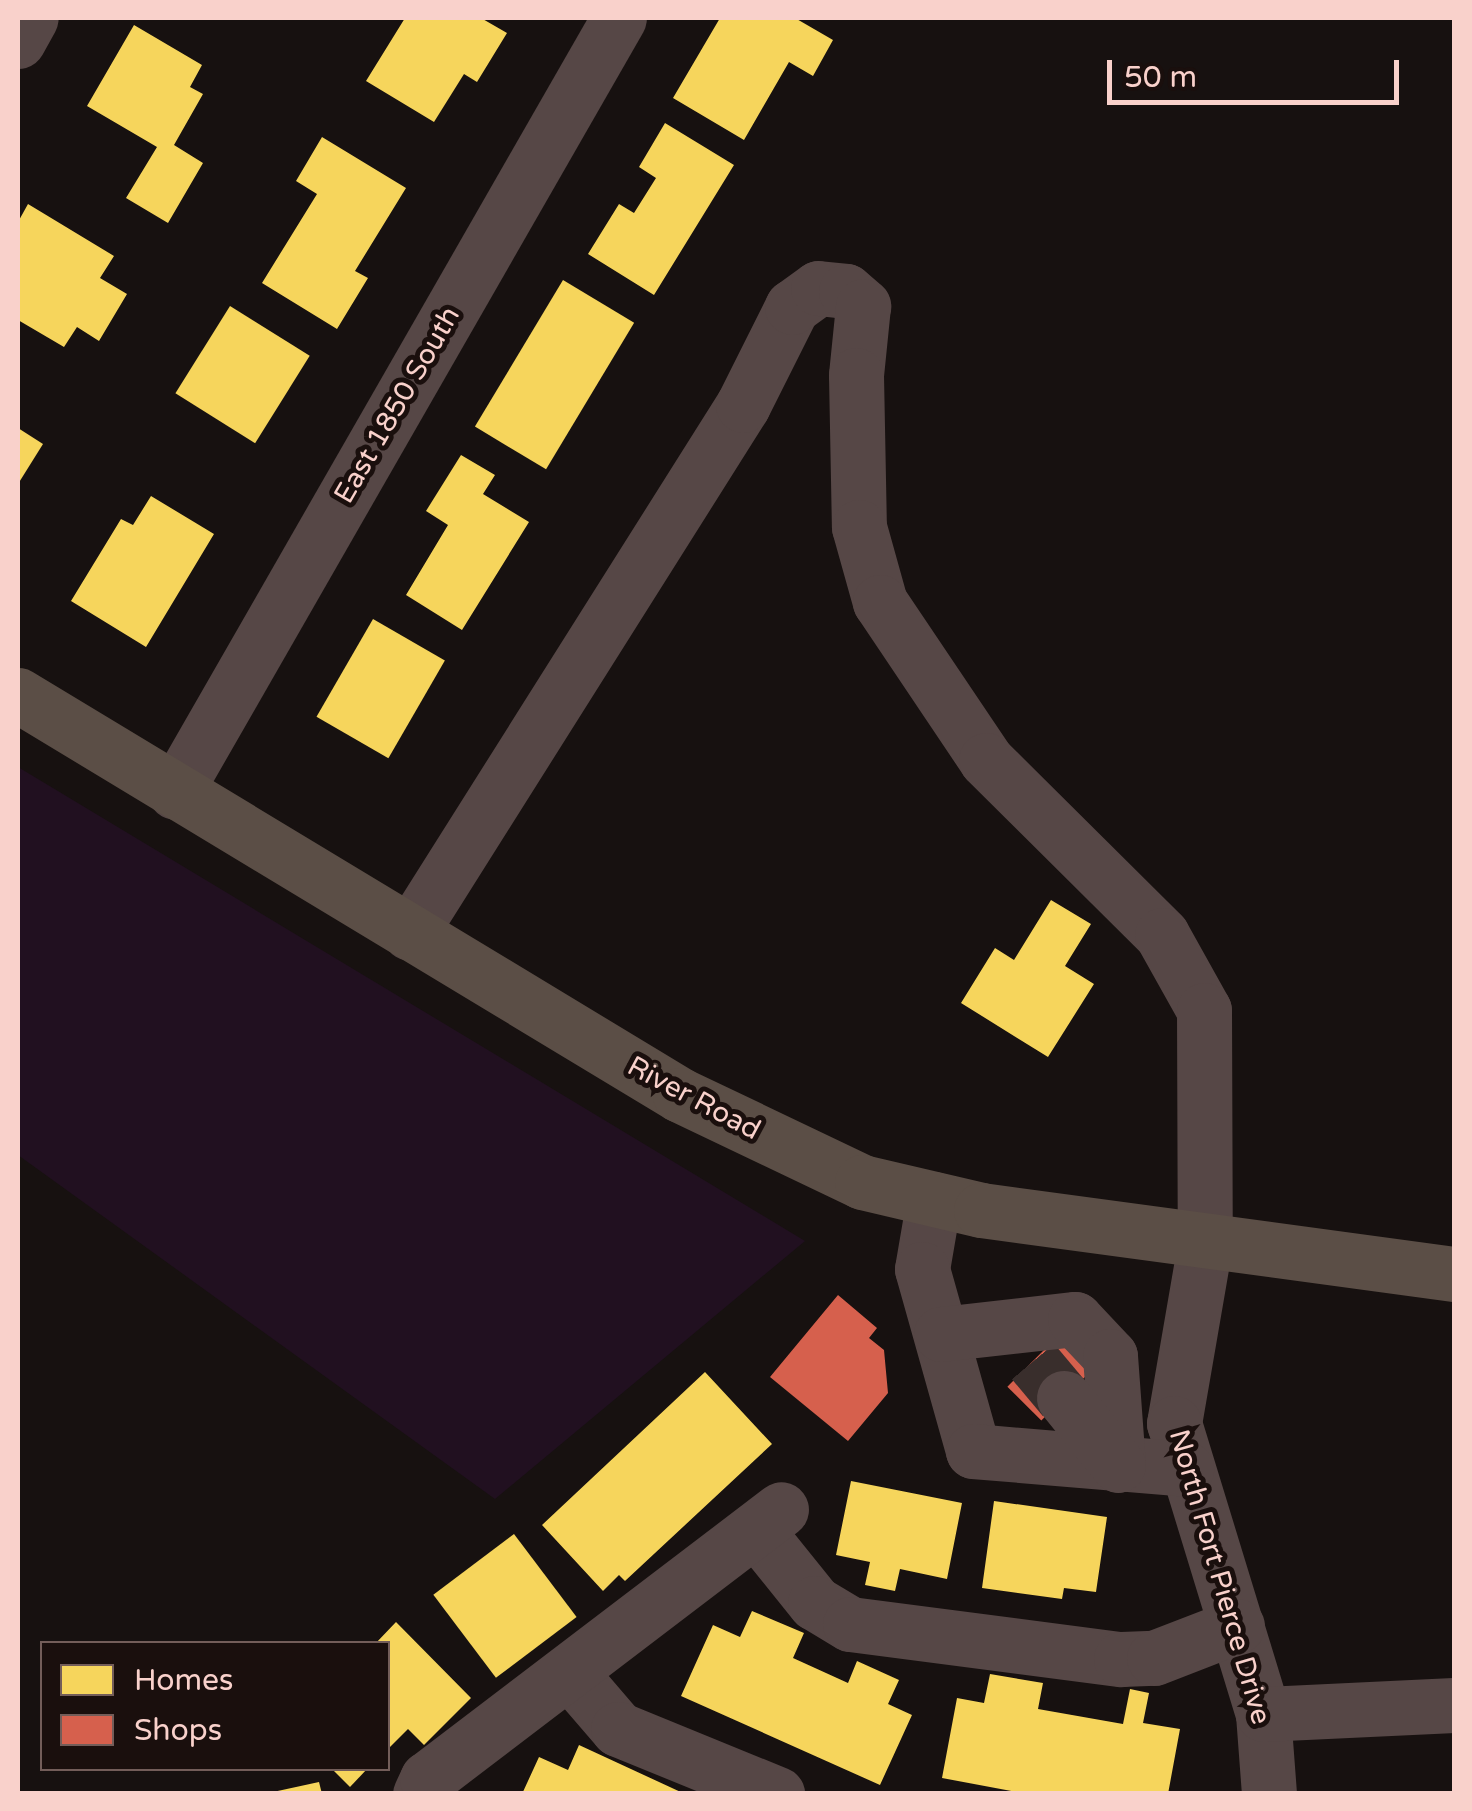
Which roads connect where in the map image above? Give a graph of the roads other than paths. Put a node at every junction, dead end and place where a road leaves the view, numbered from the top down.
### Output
1 (31, 18) edge
2 (619, 18) edge
3 (18, 41) edge
4 (18, 694) edge
5 (176, 792) junction
6 (410, 933) junction
7 (934, 1199) junction
8 (1205, 1244) junction
9 (1454, 1274) edge
10 (941, 1334) junction
11 (1032, 1362) junction
12 (1118, 1465) junction
13 (1186, 1469) junction
14 (1236, 1626) junction
15 (569, 1672) junction
16 (1454, 1705) edge
17 (1263, 1714) junction
18 (420, 1794) edge
19 (777, 1794) edge
20 (1269, 1794) edge

1 - 3 street
2 - 5 street, East 1850 South
4 - 5 main road, River Road
5 - 6 main road, River Road
6 - 7 main road, River Road
6 - 8 street, North Fort Pierce Drive
7 - 8 main road, River Road
7 - 10 street
8 - 9 main road, River Road
8 - 13 street, North Fort Pierce Drive
10 - 11 street
10 - 12 street
11 - 12 street
11 - 12 street
12 - 13 street
13 - 14 street, North Fort Pierce Drive
14 - 15 street
14 - 17 street, North Fort Pierce Drive
15 - 18 street
15 - 19 street
16 - 17 street
17 - 20 street, North Fort Pierce Drive

